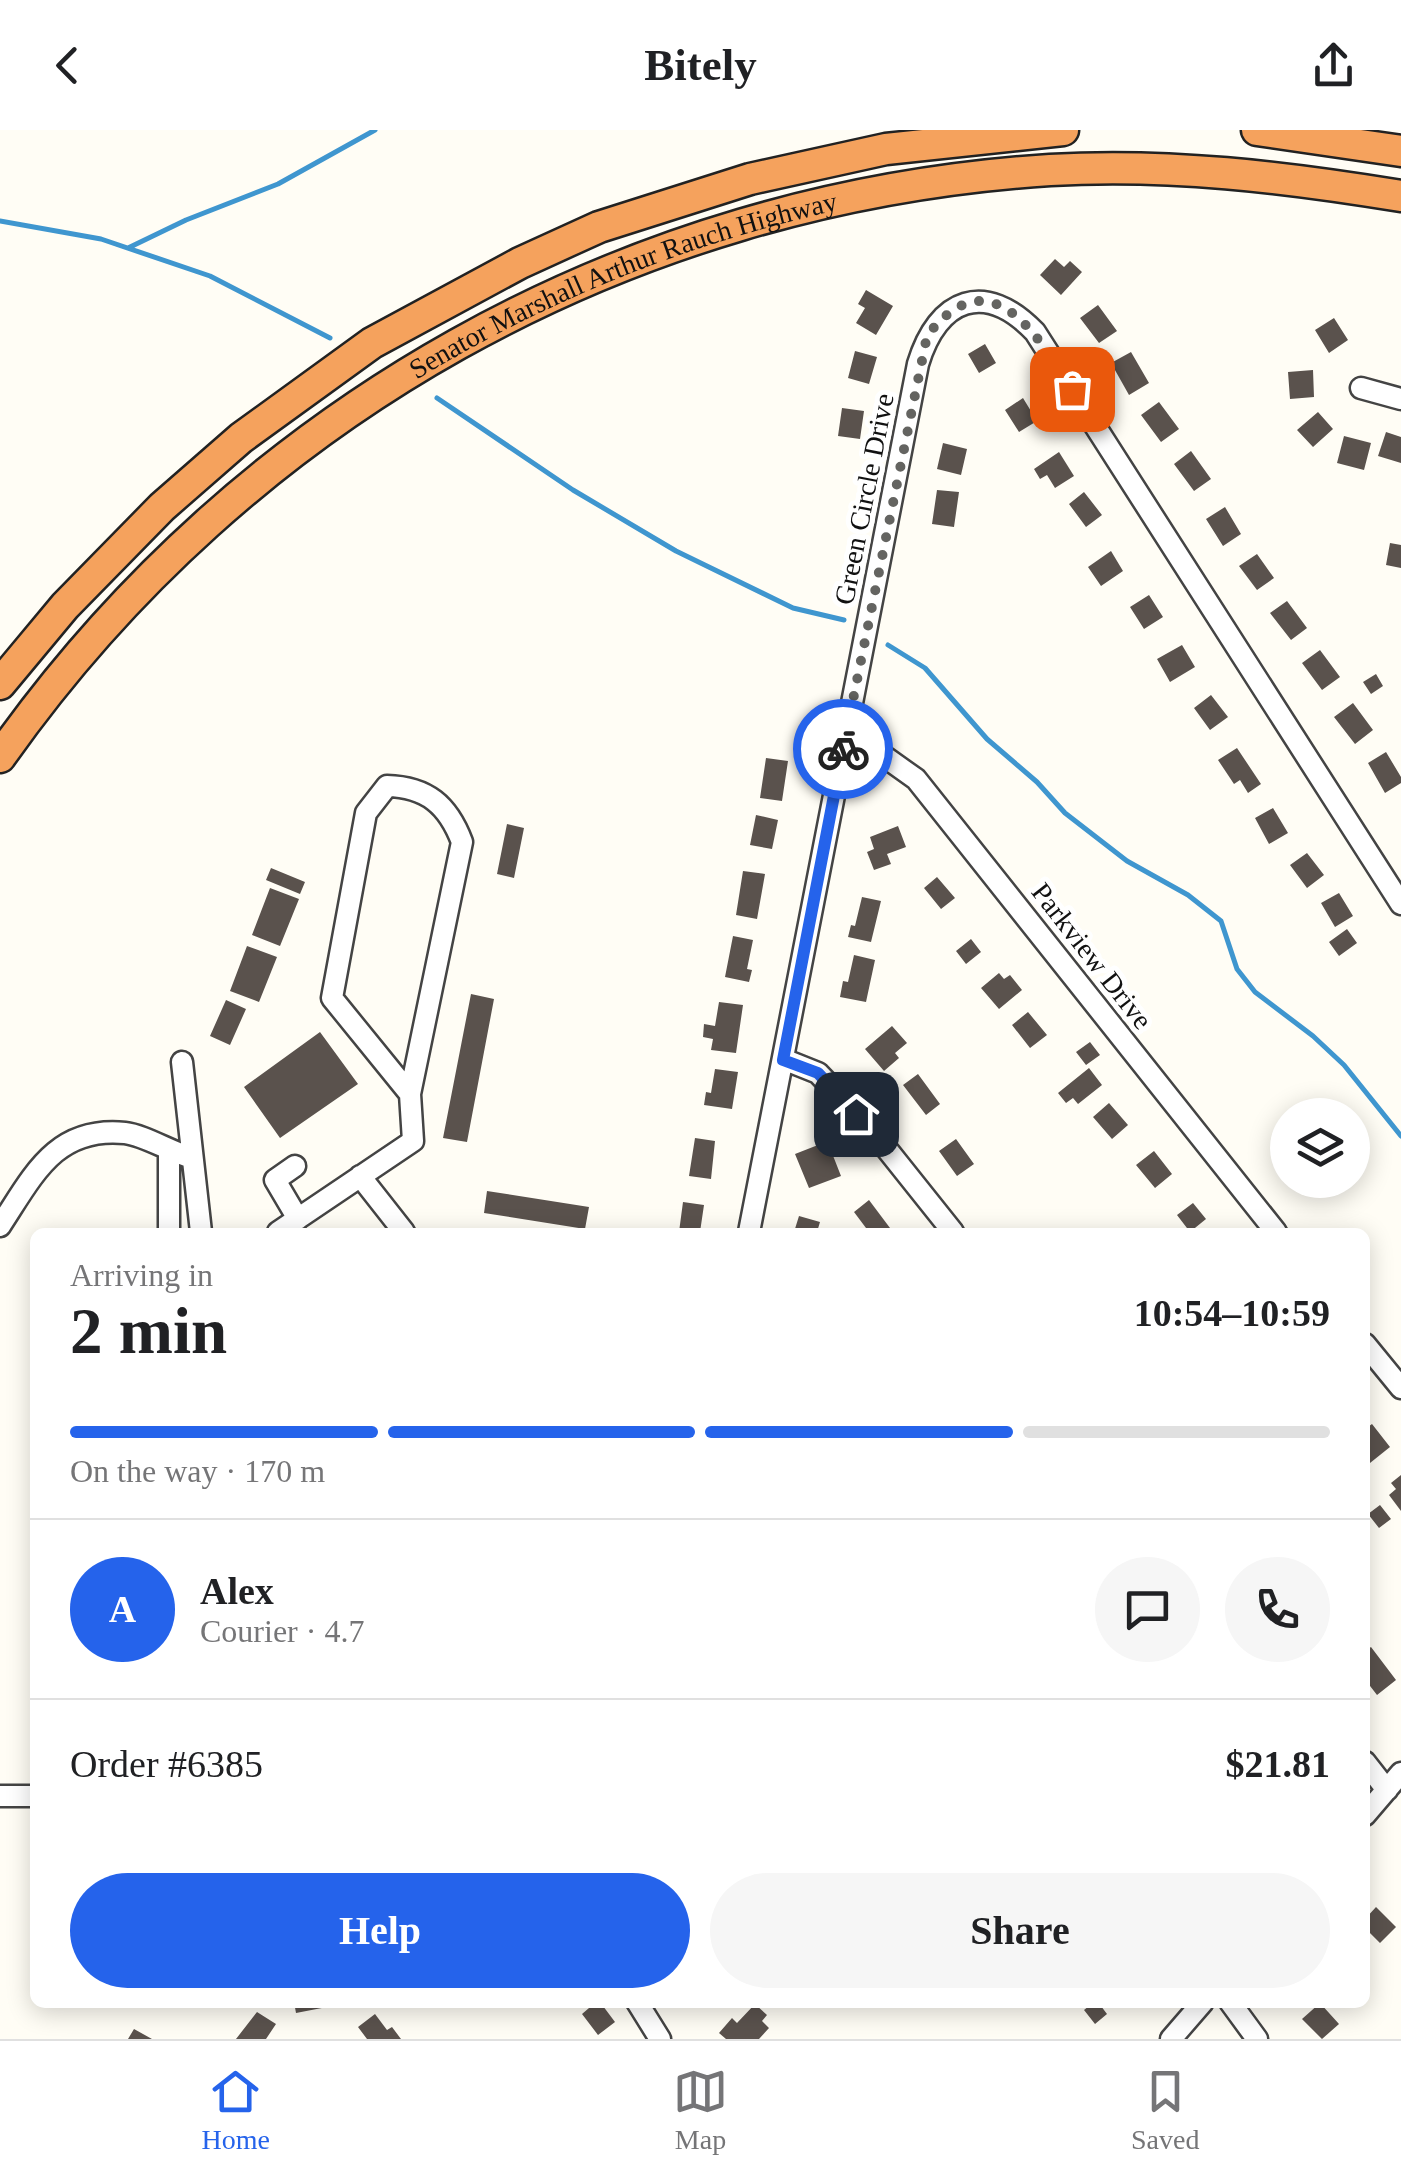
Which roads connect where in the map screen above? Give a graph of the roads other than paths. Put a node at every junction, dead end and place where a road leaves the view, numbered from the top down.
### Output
1 (1063, 130) edge
2 (1257, 130) edge
3 (1401, 151) edge
4 (1401, 196) edge
5 (1361, 388) dead end
6 (1401, 400) edge
7 (0, 684) edge
8 (842, 750) junction
9 (0, 757) edge
10 (1401, 904) edge
11 (783, 1060) junction
12 (182, 1062) dead end
13 (410, 1094) junction
14 (169, 1152) junction
15 (192, 1158) junction
16 (295, 1166) dead end
17 (360, 1176) junction
18 (298, 1218) junction
19 (0, 1226) edge
20 (169, 1228) edge
21 (201, 1228) edge
22 (284, 1228) edge
23 (401, 1228) edge
24 (750, 1228) edge
25 (950, 1228) edge
26 (1273, 1228) edge
27 (1370, 1350) edge
28 (1401, 1388) edge
29 (1370, 1768) edge
30 (1401, 1773) edge
31 (1387, 1790) junction
32 (0, 1796) edge
33 (30, 1796) edge
34 (1370, 1809) edge
35 (641, 2008) edge
36 (1199, 2008) edge
37 (1235, 2008) edge
38 (660, 2039) edge
39 (1171, 2039) edge
40 (1258, 2039) edge

1 - 7 highway, Senator Marshall Arthur Rauch Highway
2 - 3 highway
4 - 9 highway, Senator Marshall Arthur Rauch Highway
5 - 6 street
8 - 10 street, Green Circle Drive
8 - 11 street, Green Circle Drive
8 - 26 street, Parkview Drive
11 - 24 street, Green Circle Drive
11 - 25 street
12 - 15 street
13 - 13 street
13 - 17 street
14 - 15 street
14 - 19 street
14 - 20 street
15 - 21 street
16 - 18 street
17 - 18 street
17 - 23 street
18 - 22 street
27 - 28 street
29 - 31 street
30 - 31 street
31 - 34 street
32 - 33 street
35 - 38 street
36 - 39 street
37 - 40 street

